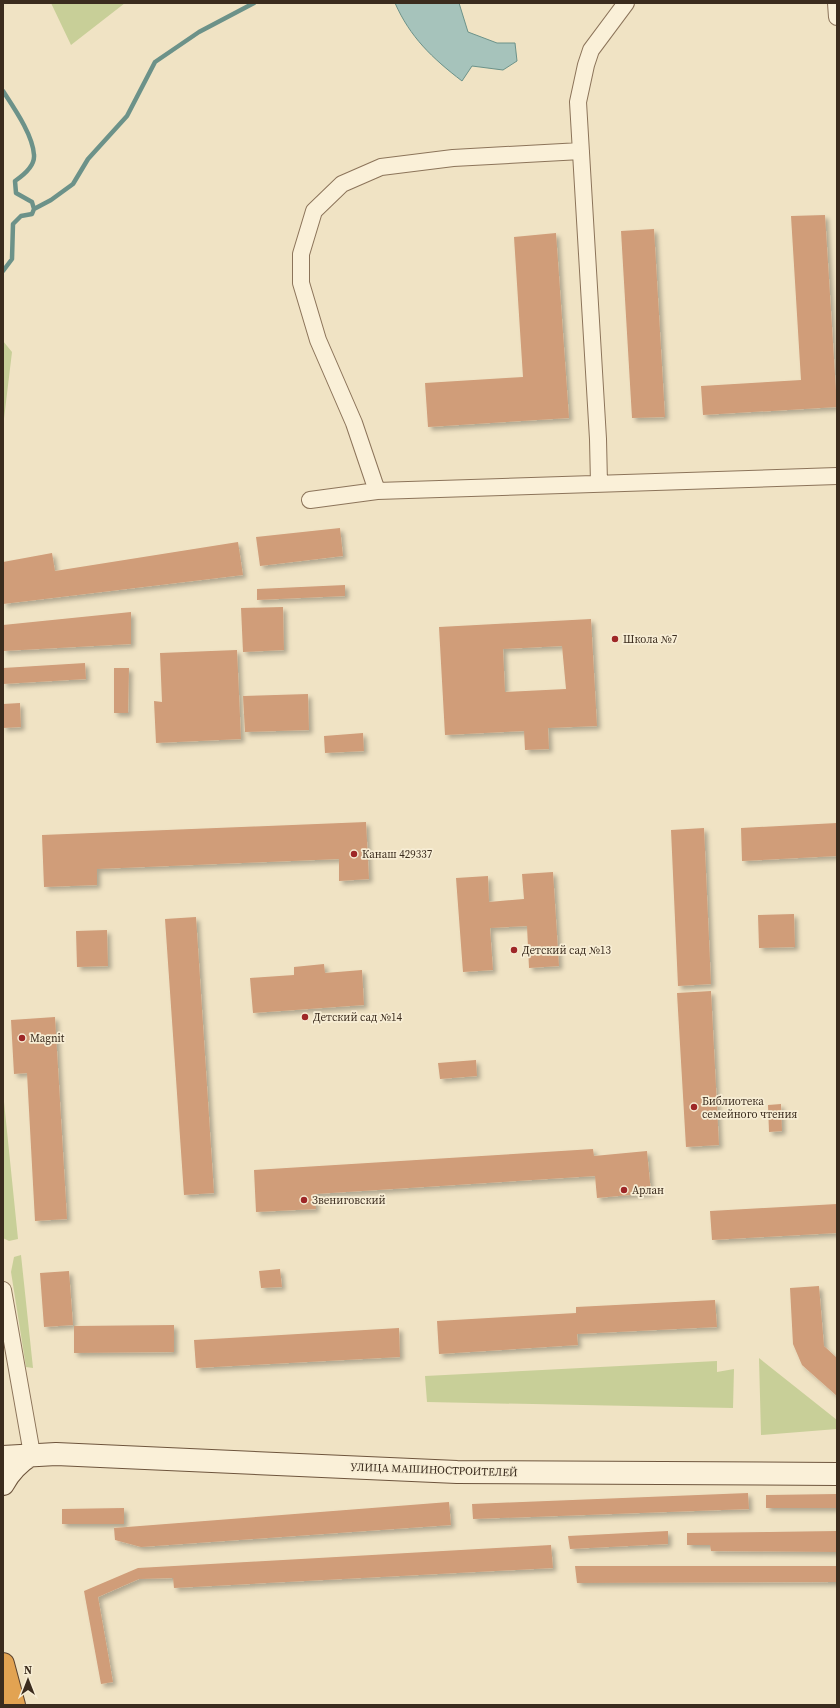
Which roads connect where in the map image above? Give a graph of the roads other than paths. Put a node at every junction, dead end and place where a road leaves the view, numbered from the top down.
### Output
1 (626, 3) edge
2 (836, 3) edge
3 (837, 16) edge
4 (580, 150) junction
5 (837, 476) edge
6 (599, 484) junction
7 (378, 491) junction
8 (310, 500) dead end
9 (3, 1290) edge
10 (3, 1445) edge
11 (32, 1454) junction
12 (3, 1457) edge
13 (837, 1474) edge
14 (3, 1484) edge
15 (3, 1664) edge
16 (14, 1705) edge

1 - 4 street
2 - 3 street
4 - 6 street
4 - 7 street
5 - 6 street
6 - 7 street
7 - 8 street
9 - 11 street
10 - 11 main road
11 - 12 main road, УЛИЦА МАШИНОСТРОИТЕЛЕЙ
11 - 13 main road, УЛИЦА МАШИНОСТРОИТЕЛЕЙ
11 - 14 main road
15 - 16 highway

